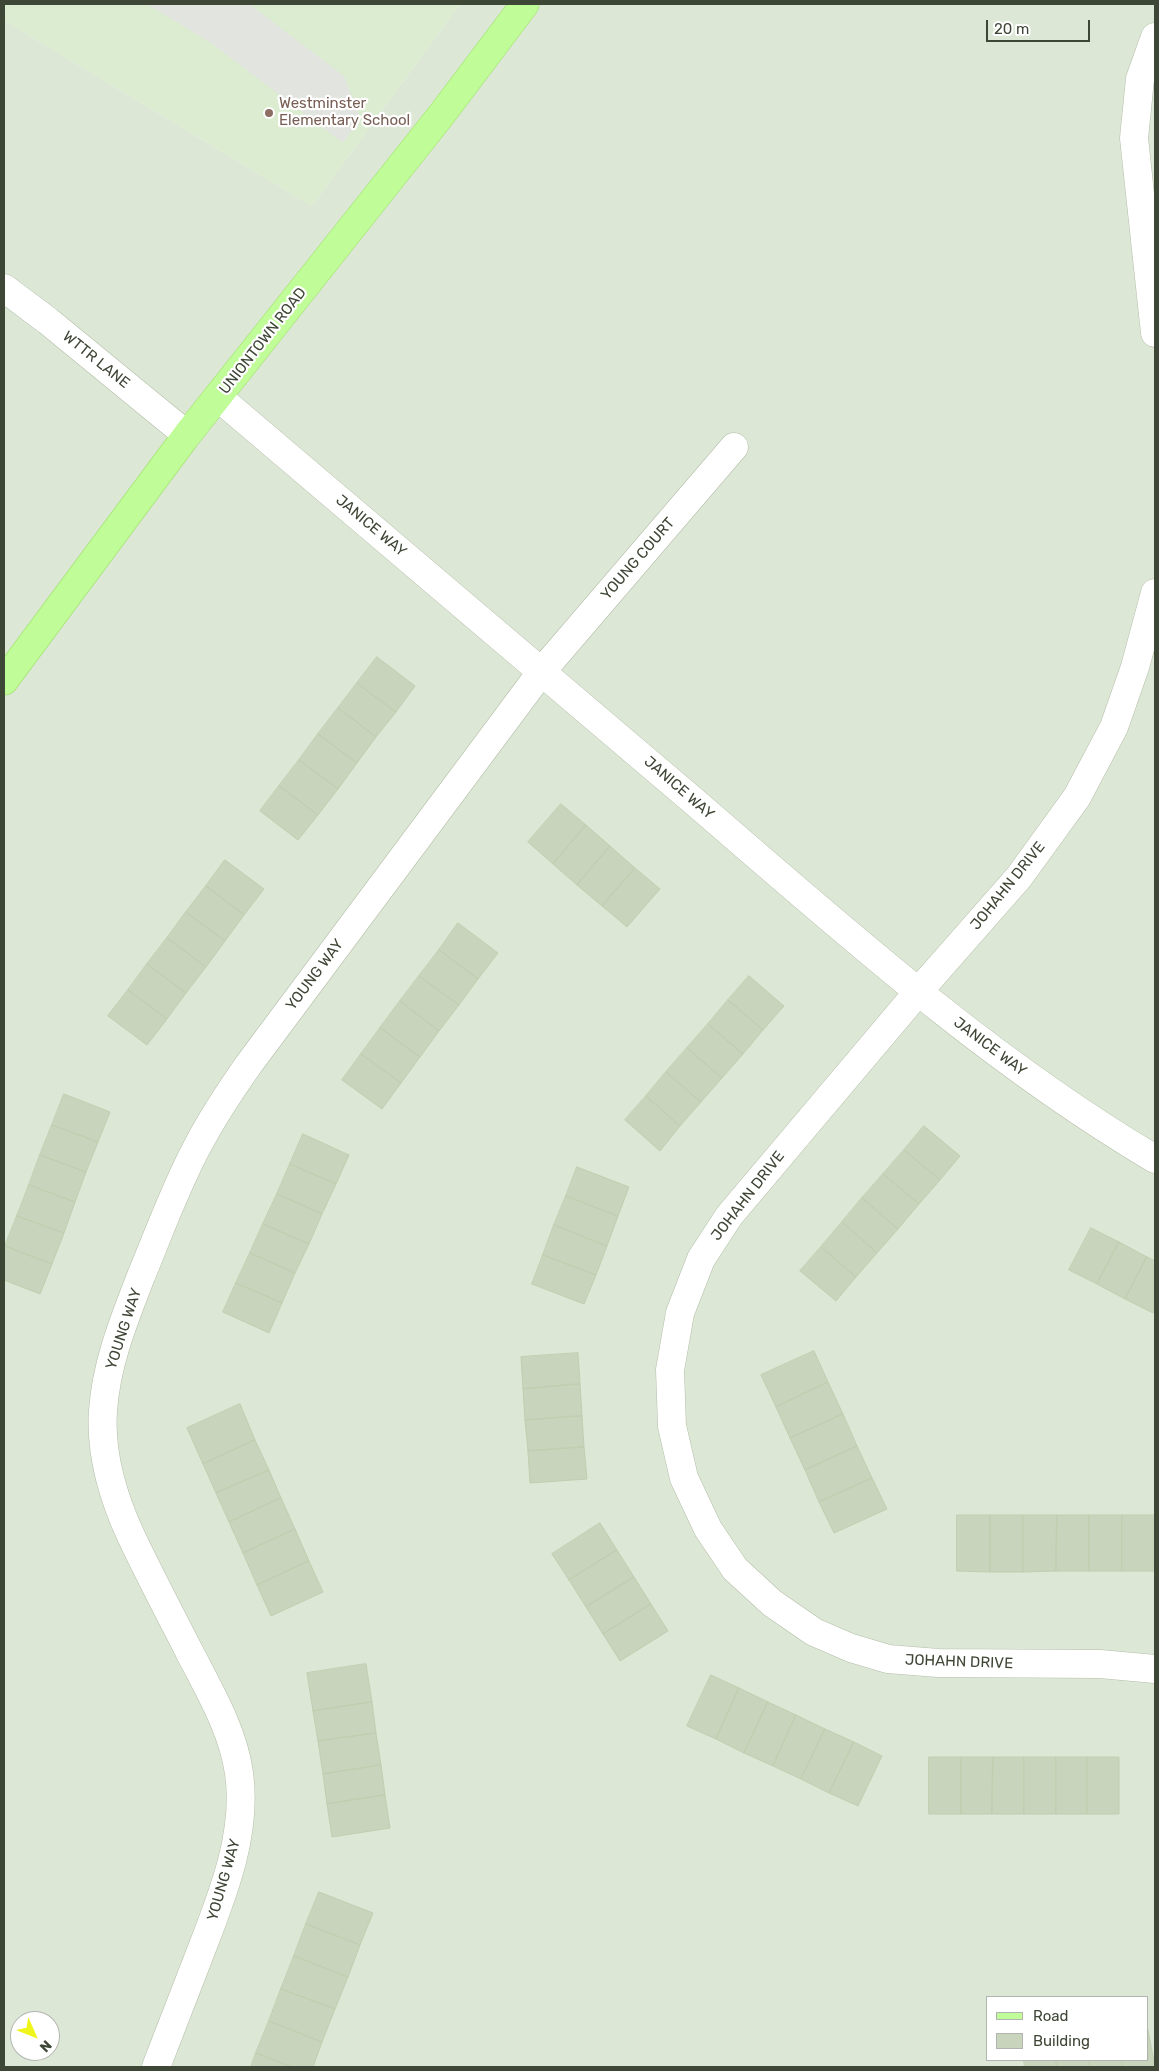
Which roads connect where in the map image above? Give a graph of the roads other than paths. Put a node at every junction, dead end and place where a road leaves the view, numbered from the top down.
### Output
1 (525, 4) edge
2 (1155, 36) edge
3 (4, 288) edge
4 (1155, 334) edge
5 (218, 397) junction
6 (187, 435) junction
7 (734, 447) dead end
8 (1155, 593) edge
9 (542, 671) junction
10 (4, 681) edge
11 (918, 992) junction
12 (1155, 1159) edge
13 (1155, 1669) edge
14 (156, 2067) edge

1 - 5 main road, UNIONTOWN ROAD
2 - 4 street
3 - 6 street, WTTR LANE
5 - 6 main road, UNIONTOWN ROAD
5 - 9 street, JANICE WAY
6 - 10 main road, UNIONTOWN ROAD
7 - 9 street, YOUNG COURT
8 - 11 street, JOHAHN DRIVE
9 - 11 street, JANICE WAY
9 - 14 street, YOUNG WAY
11 - 12 street, JANICE WAY
11 - 13 street, JOHAHN DRIVE

